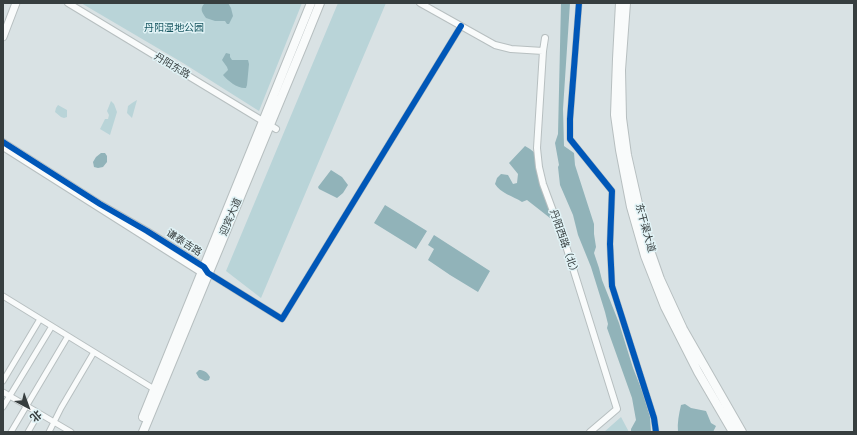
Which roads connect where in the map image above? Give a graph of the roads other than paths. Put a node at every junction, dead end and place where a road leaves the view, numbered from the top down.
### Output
1 (11, 3) edge
2 (16, 3) edge
3 (68, 3) edge
4 (311, 3) edge
5 (320, 3) edge
6 (420, 3) edge
7 (579, 3) edge
8 (620, 3) edge
9 (626, 3) edge
10 (3, 24) edge
11 (460, 26) junction
12 (3, 37) edge
13 (545, 38) dead end
14 (543, 51) junction
15 (269, 125) junction
16 (3, 142) edge
17 (3, 147) edge
18 (204, 271) junction
19 (3, 296) edge
20 (40, 319) junction
21 (52, 326) junction
22 (68, 336) junction
23 (94, 352) junction
24 (3, 381) edge
25 (154, 389) junction
26 (3, 392) edge
27 (10, 396) junction
28 (26, 406) junction
29 (3, 407) edge
30 (39, 413) junction
31 (54, 422) junction
32 (11, 432) edge
33 (28, 432) edge
34 (49, 432) edge
35 (70, 432) edge
36 (137, 432) edge
37 (143, 432) edge
38 (590, 432) edge
39 (656, 432) edge
40 (733, 432) edge
41 (742, 432) edge

1 - 10 main road
2 - 12 main road
3 - 15 street, 丹阳东路
4 - 15 main road, 迎宾大道
5 - 15 main road, 迎宾大道
6 - 11 street
7 - 39 street
8 - 40 main road, 东干渠大道
9 - 41 main road, 东干渠大道
11 - 14 street
11 - 18 street
13 - 14 street, 丹阳西路（北）
14 - 38 street, 丹阳西路（北）
15 - 18 main road, 迎宾大道
16 - 18 street, 谦泰吉路
17 - 18 street, 谦泰吉路
18 - 25 main road, 迎宾大道
18 - 37 main road, 迎宾大道
19 - 20 street
20 - 21 street
20 - 24 street
21 - 22 street
21 - 27 street
22 - 23 street
22 - 28 street
23 - 25 street
23 - 31 street
25 - 36 main road, 迎宾大道
26 - 27 street
27 - 28 street
27 - 29 street
28 - 30 street
28 - 32 street
30 - 31 street
30 - 33 street
31 - 34 street
31 - 35 street

